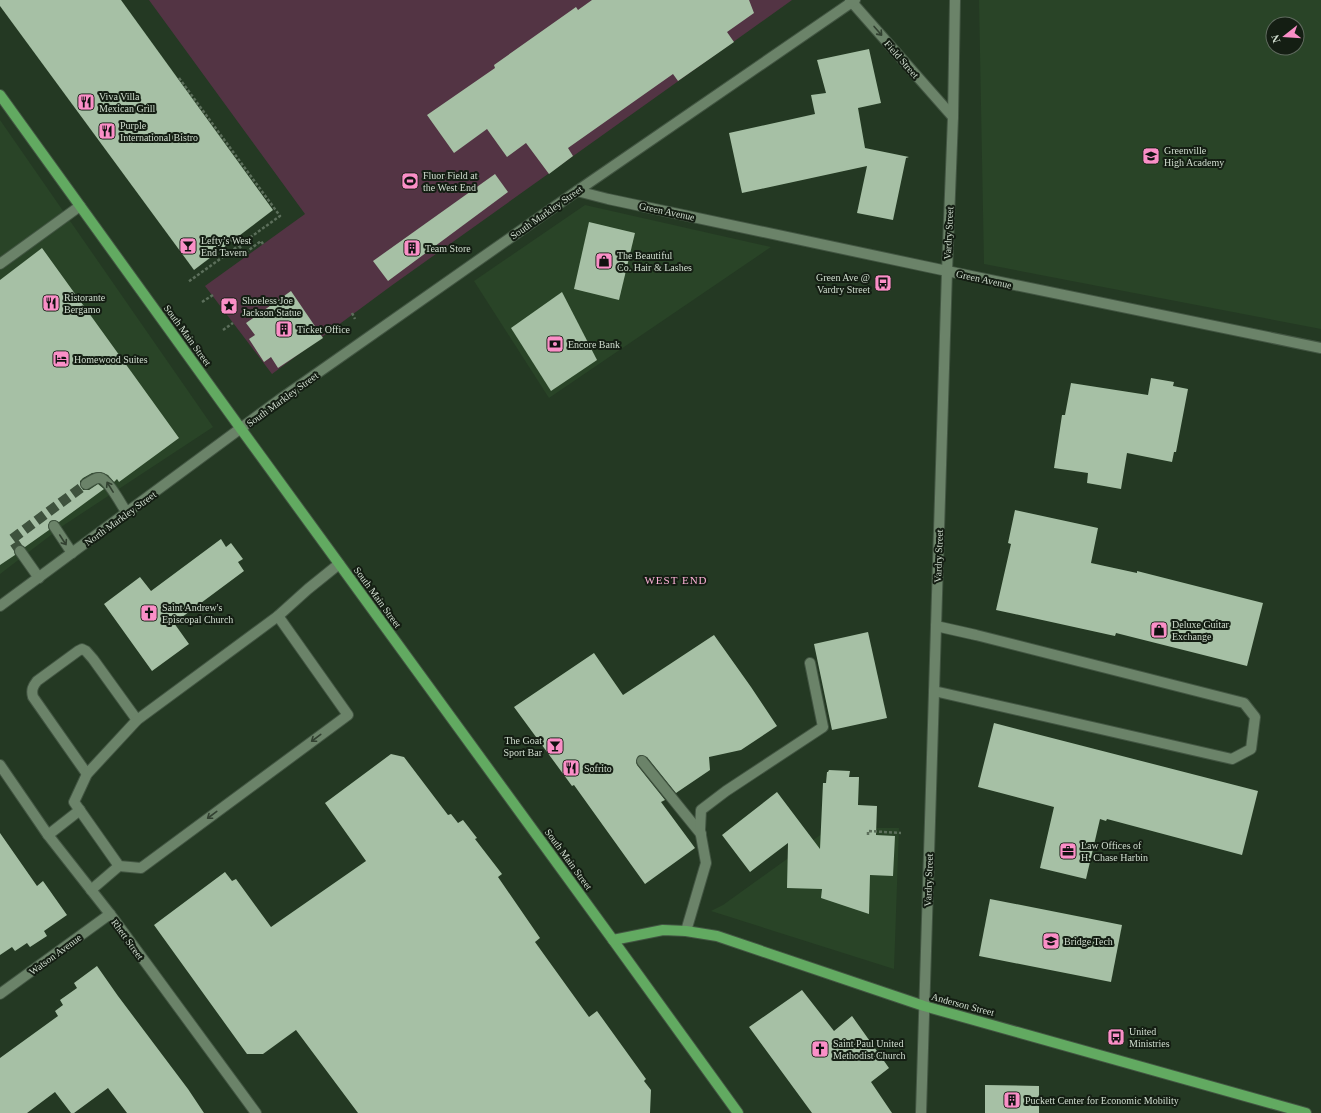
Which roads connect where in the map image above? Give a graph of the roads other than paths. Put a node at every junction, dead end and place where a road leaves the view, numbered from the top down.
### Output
1 (955, 0) edge
2 (852, 1) edge
3 (0, 95) edge
4 (954, 118) junction
5 (577, 191) junction
6 (80, 206) junction
7 (0, 264) edge
8 (947, 271) junction
9 (1321, 348) edge
10 (241, 429) junction
11 (86, 484) tunnel mouth
12 (127, 513) junction
13 (54, 526) dead end
14 (20, 551) tunnel mouth
15 (72, 553) junction
16 (339, 564) junction
17 (39, 578) junction
18 (0, 606) edge
19 (278, 616) junction
20 (936, 626) junction
21 (810, 663) dead end
22 (934, 690) junction
23 (137, 720) junction
24 (642, 761) dead end
25 (0, 766) edge
26 (87, 774) junction
27 (80, 810) junction
28 (701, 834) junction
29 (48, 835) junction
30 (119, 866) junction
31 (91, 890) junction
32 (110, 914) junction
33 (686, 931) junction
34 (613, 940) junction
35 (0, 994) edge
36 (924, 1006) junction
37 (256, 1113) edge
38 (738, 1113) edge
39 (921, 1113) edge
40 (1306, 1113) edge

1 - 4 street, Vardry Street
2 -> 4 street, Field Street
2 - 5 street, South Markley Street
3 - 6 main road, South Main Street
4 - 8 street, Vardry Street
5 - 8 street, Green Avenue
5 - 10 street, South Markley Street
6 - 7 street
6 - 10 main road, South Main Street
8 - 9 street, Green Avenue
8 - 20 street, Vardry Street
10 - 12 street, North Markley Street
10 - 16 main road, South Main Street
12 -> 11 street
12 - 15 street, North Markley Street
13 -> 15 street
14 - 17 street
15 - 17 street, North Markley Street
16 - 19 street
16 - 34 main road, South Main Street
17 - 18 street, North Markley Street
19 - 23 street
19 -> 30 street
20 - 22 street, Vardry Street
20 - 22 street
21 - 28 street
22 - 36 street, Vardry Street
23 - 26 street
23 - 26 street
24 - 28 street
25 - 29 street, Rhett Street
26 - 27 street
27 - 29 street
27 - 30 street
28 - 33 street
29 - 31 street, Rhett Street
30 - 31 street
31 - 32 street, Rhett Street
32 - 35 street, Watson Avenue
32 - 37 street, Rhett Street
33 - 34 main road, Anderson Street
33 - 36 main road, Anderson Street
34 - 38 main road, South Main Street
36 - 39 street, Vardry Street
36 - 40 main road, Anderson Street

